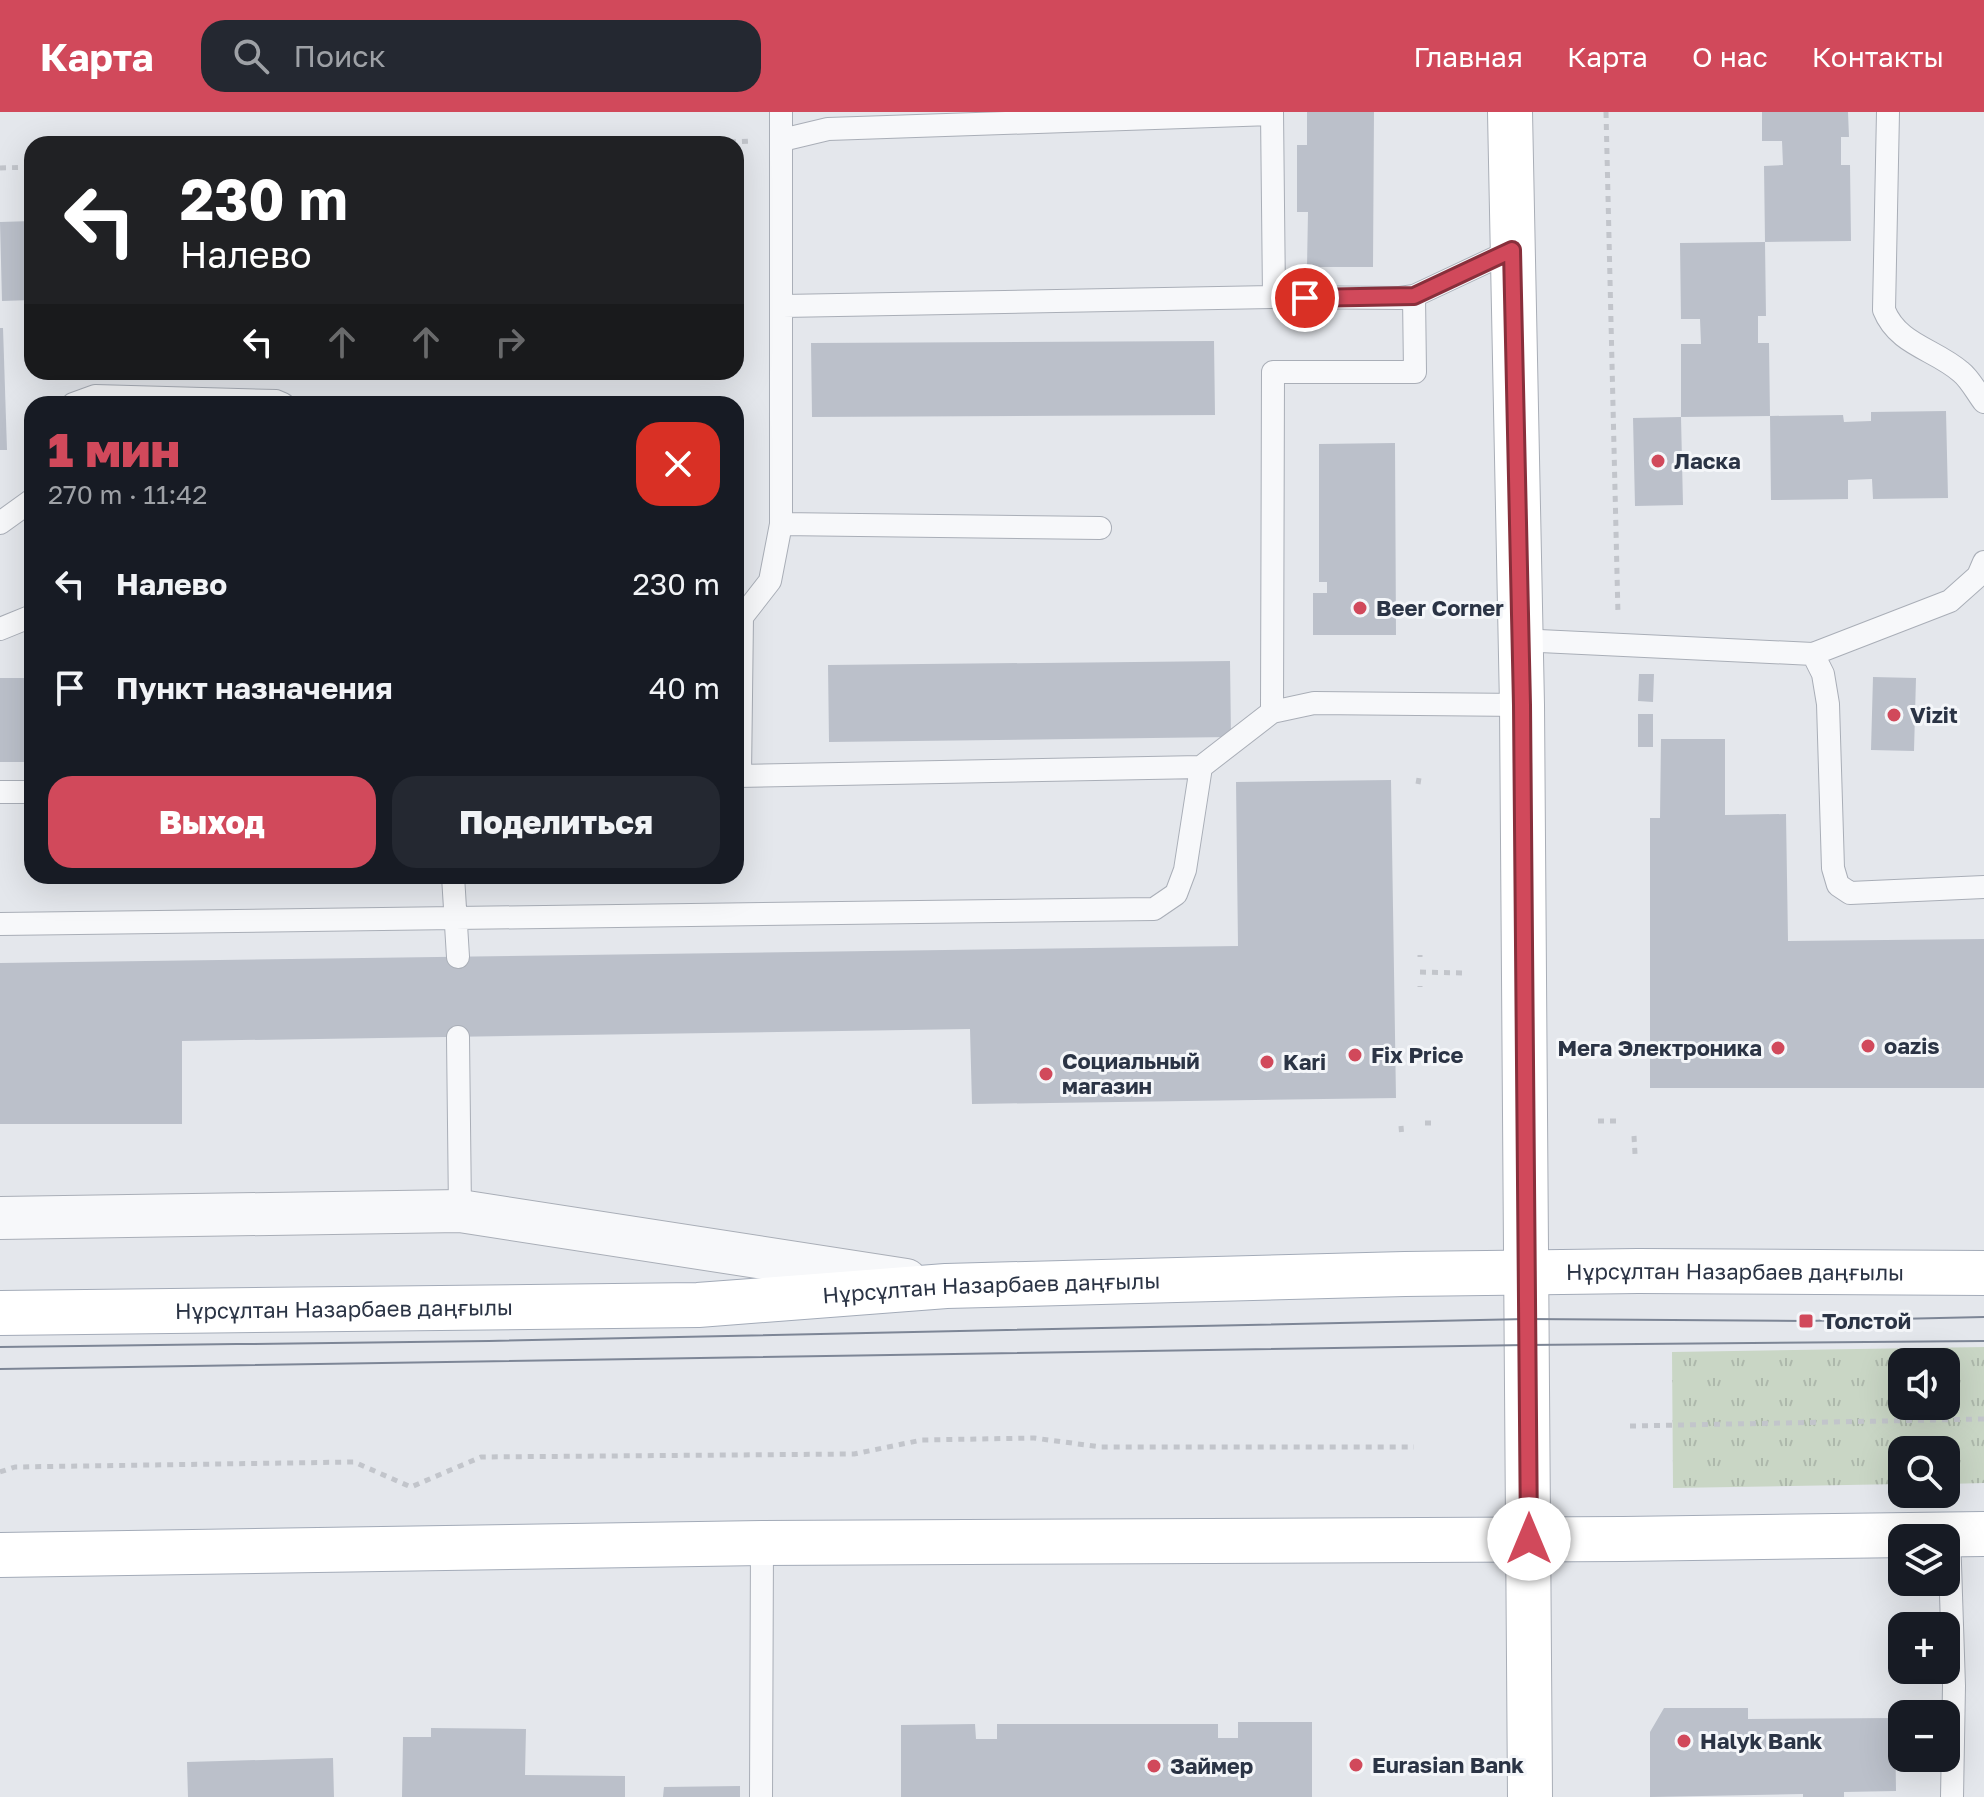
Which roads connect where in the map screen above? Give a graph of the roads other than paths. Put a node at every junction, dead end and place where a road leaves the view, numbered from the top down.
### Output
1 (781, 112) edge
2 (1510, 112) edge
3 (1888, 112) edge
4 (1272, 113) edge
5 (782, 140) junction
6 (1512, 250) junction
7 (1414, 296) junction
8 (1274, 297) junction
9 (783, 306) junction
10 (1984, 402) edge
11 (24, 506) edge
12 (0, 523) edge
13 (781, 524) junction
14 (1100, 528) dead end
15 (1984, 562) edge
16 (744, 611) edge
17 (24, 619) edge
18 (0, 629) edge
19 (1521, 640) junction
20 (1813, 654) junction
21 (1522, 705) junction
22 (1272, 712) junction
23 (1201, 767) junction
24 (744, 776) edge
25 (0, 792) edge
26 (24, 792) edge
27 (453, 884) edge
28 (1984, 887) edge
29 (455, 919) junction
30 (0, 924) edge
31 (458, 957) dead end
32 (458, 1037) dead end
33 (460, 1211) junction
34 (0, 1218) edge
35 (1526, 1272) junction
36 (1984, 1273) edge
37 (946, 1286) junction
38 (0, 1313) edge
39 (1967, 1534) edge
40 (1529, 1539) junction
41 (762, 1543) junction
42 (0, 1555) edge
43 (761, 1797) edge
44 (1530, 1797) edge
45 (1952, 1797) edge

1 - 5 lane
2 - 6 main road
3 - 10 lane
4 - 5 lane
4 - 8 lane
5 - 9 lane
6 - 7 lane
6 - 19 main road
7 - 8 lane
7 - 22 lane
8 - 9 lane
9 - 13 lane
11 - 12 lane
13 - 14 lane
13 - 16 lane
15 - 20 lane
17 - 18 lane
19 - 20 lane
19 - 21 main road
20 - 28 lane
21 - 22 lane
21 - 35 main road
22 - 23 lane
23 - 24 lane
23 - 29 lane
25 - 26 lane
27 - 29 lane
29 - 30 lane
29 - 31 lane
32 - 33 lane
33 - 34 street
33 - 37 street
35 - 36 main road, Нұрсұлтан Назарбаев даңғылы
35 - 37 main road, Нұрсұлтан Назарбаев даңғылы
35 - 40 main road
37 - 38 main road, Нұрсұлтан Назарбаев даңғылы
39 - 40 main road
39 - 45 lane
40 - 41 main road
40 - 44 main road
41 - 42 main road
41 - 43 lane

